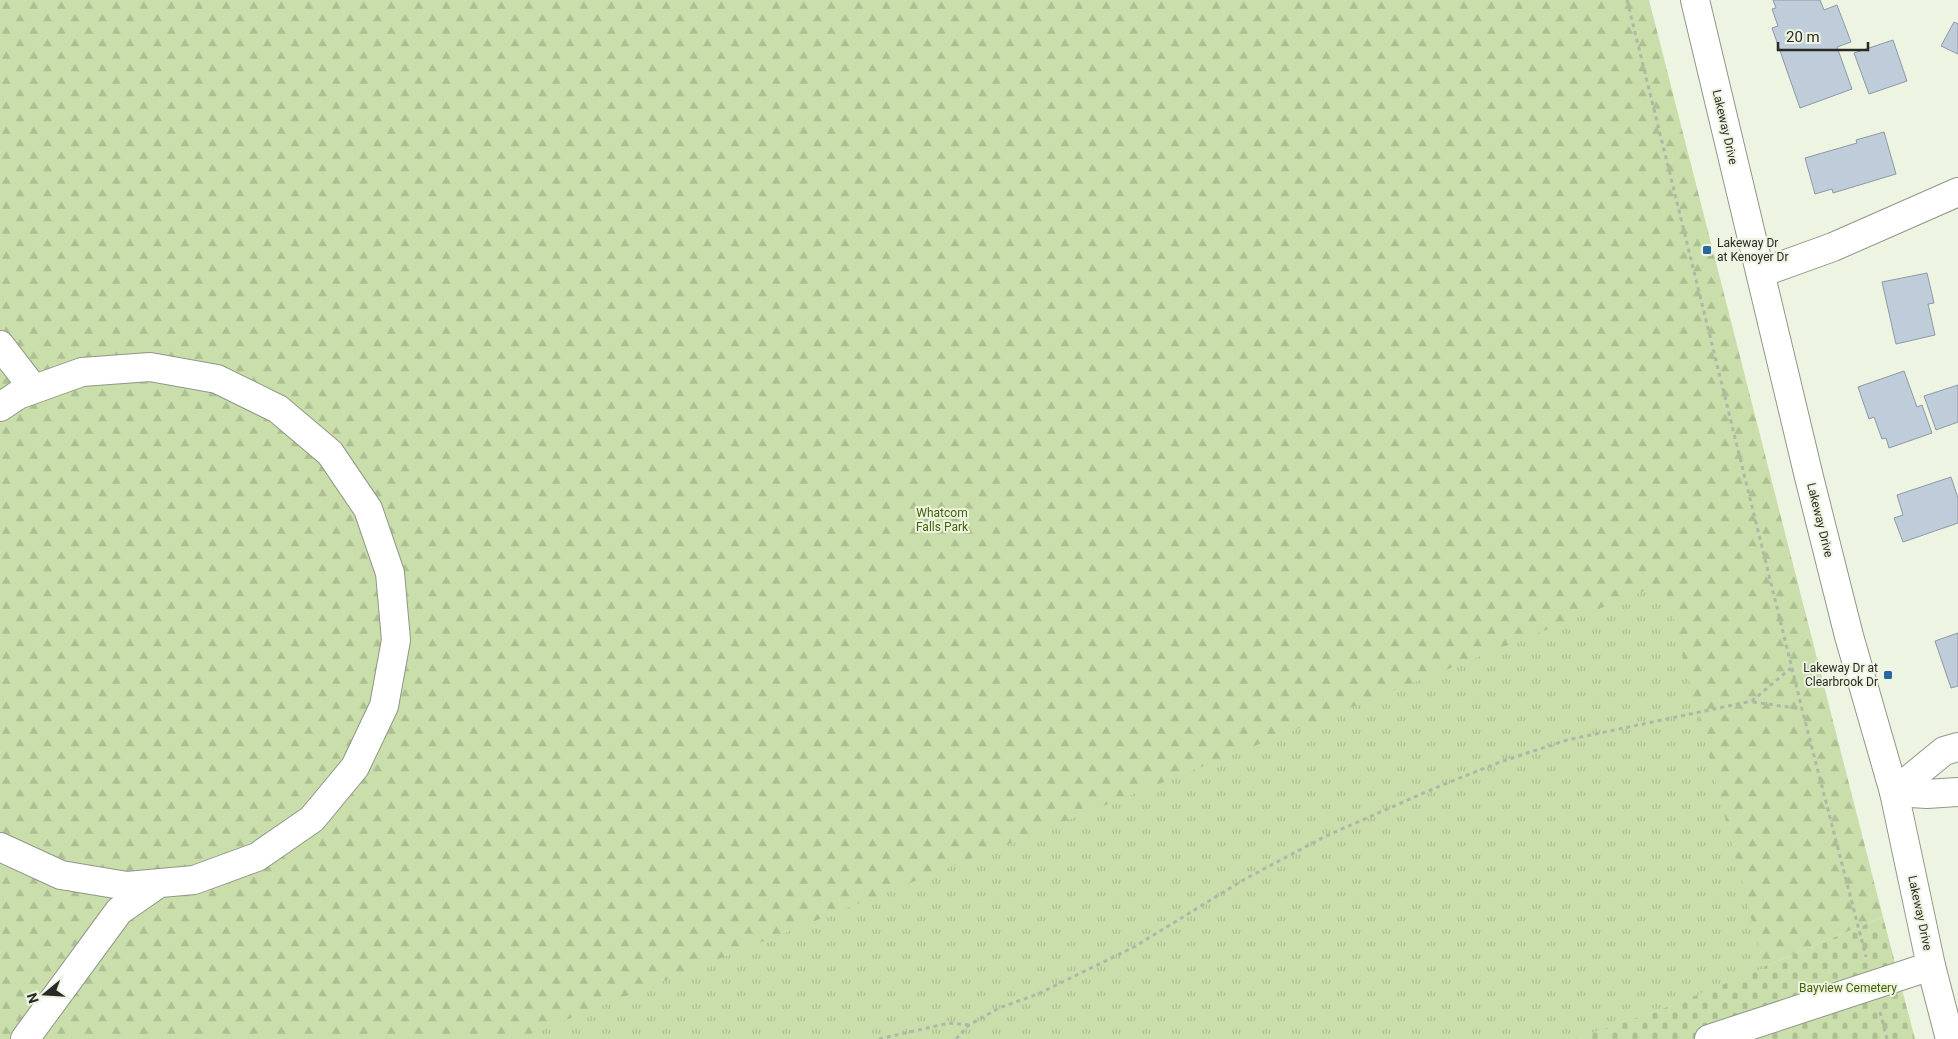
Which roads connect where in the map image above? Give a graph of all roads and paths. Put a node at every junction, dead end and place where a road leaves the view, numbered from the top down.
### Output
1 (1627, 0) edge
2 (1696, 0) edge
3 (1958, 192) edge
4 (1760, 273) junction
5 (0, 345) edge
6 (34, 389) junction
7 (0, 407) edge
8 (1791, 668) junction
9 (1752, 702) junction
10 (1802, 709) junction
11 (1958, 747) edge
12 (1894, 792) junction
13 (1958, 792) edge
14 (0, 847) edge
15 (159, 884) junction
16 (1868, 963) dead end
17 (1931, 966) junction
18 (1879, 1008) dead end
19 (970, 1025) junction
20 (1952, 1032) edge
21 (25, 1039) edge
22 (879, 1039) edge
23 (956, 1039) edge
24 (1709, 1039) edge
25 (1887, 1039) edge

1 - 8 path
2 - 4 main road, Lakeway Drive
3 - 4 main road
4 - 12 main road, Lakeway Drive
5 - 6 main road
6 - 7 main road
6 - 15 main road
8 - 9 path
8 - 10 path
9 - 10 path
9 - 19 path
10 - 16 path
11 - 12 main road
12 - 13 main road
12 - 17 main road, Lakeway Drive
14 - 15 main road
15 - 21 main road
17 - 20 main road, Lakeway Drive
17 - 24 main road
18 - 25 path
19 - 22 path
19 - 23 path

